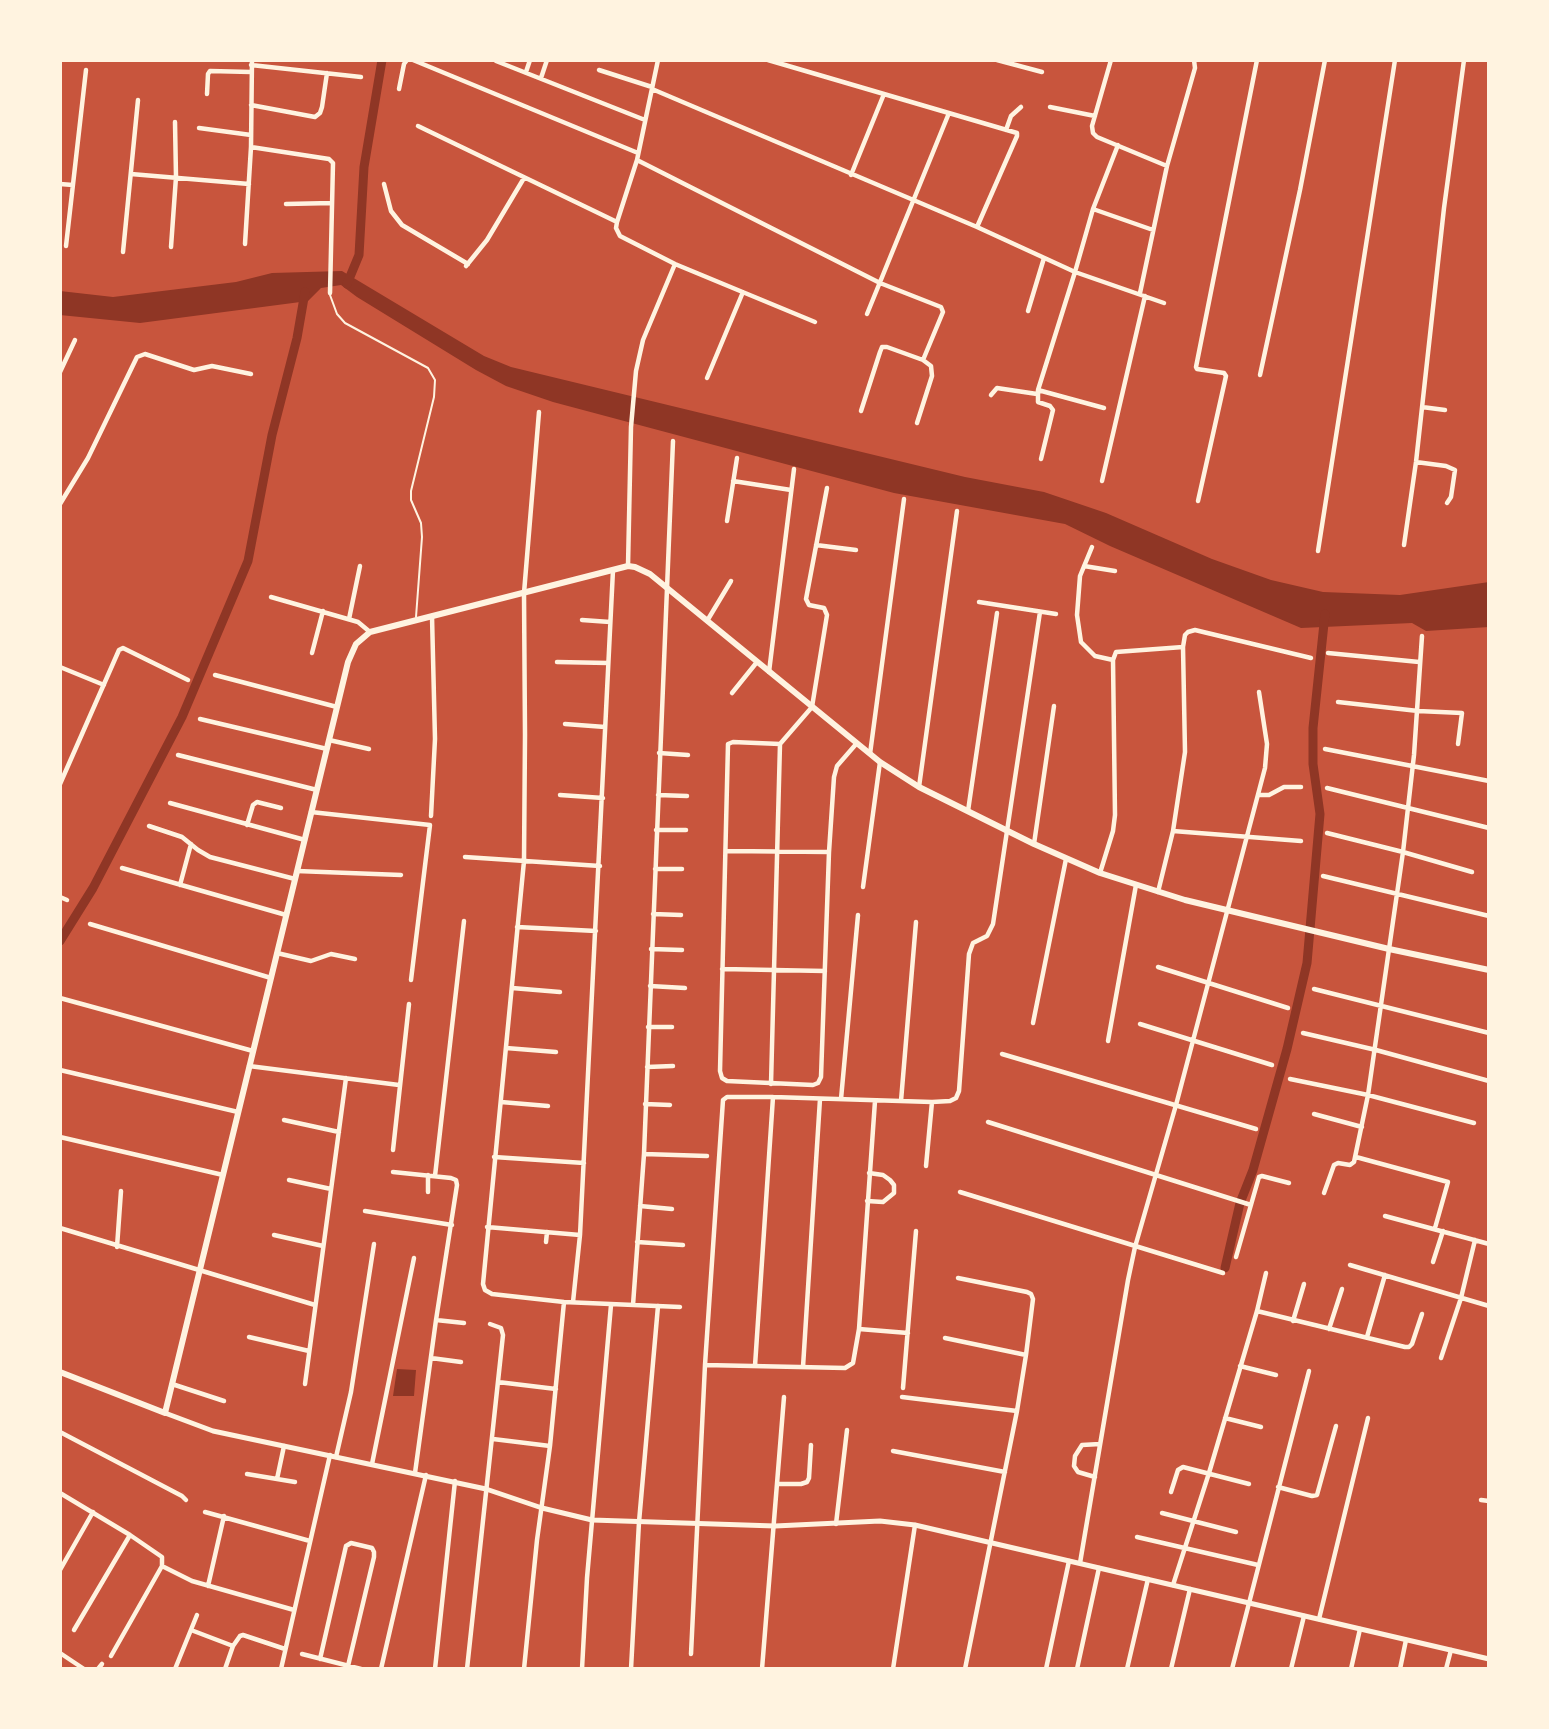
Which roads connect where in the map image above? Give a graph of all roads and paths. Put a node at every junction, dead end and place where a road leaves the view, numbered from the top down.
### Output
1 (407, 60) edge
2 (413, 60) edge
3 (530, 60) edge
4 (547, 60) edge
5 (658, 60) edge
6 (768, 60) edge
7 (997, 60) edge
8 (1111, 60) edge
9 (1194, 60) edge
10 (1257, 60) edge
11 (1325, 60) edge
12 (1395, 60) edge
13 (1464, 60) edge
14 (496, 61) edge
15 (251, 62) edge
16 (86, 70) dead end
17 (599, 70) dead end
18 (252, 72) junction
19 (526, 72) junction
20 (1042, 72) dead end
21 (327, 73) junction
22 (361, 77) dead end
23 (541, 78) junction
24 (652, 88) junction
25 (399, 89) dead end
26 (207, 94) dead end
27 (884, 94) junction
28 (138, 100) dead end
29 (251, 105) junction
30 (1021, 107) dead end
31 (1050, 107) dead end
32 (949, 113) junction
33 (1095, 116) junction
34 (645, 120) junction
35 (176, 122) dead end
36 (417, 126) dead end
37 (199, 128) dead end
38 (1006, 129) junction
39 (251, 135) junction
40 (1118, 145) junction
41 (251, 147) junction
42 (638, 153) junction
43 (637, 160) junction
44 (1167, 166) junction
45 (131, 174) junction
46 (851, 175) junction
47 (176, 177) junction
48 (524, 178) junction
49 (60, 184) edge
50 (249, 184) junction
51 (384, 184) dead end
52 (73, 185) junction
53 (914, 201) junction
54 (332, 203) junction
55 (286, 204) dead end
56 (1093, 209) junction
57 (616, 222) junction
58 (977, 226) junction
59 (1153, 230) junction
60 (245, 244) dead end
61 (66, 246) dead end
62 (171, 247) dead end
63 (123, 252) dead end
64 (1044, 258) junction
65 (675, 264) junction
66 (1075, 272) junction
67 (880, 283) junction
68 (743, 292) junction
69 (330, 293) joint
70 (1142, 295) junction
71 (1164, 303) dead end
72 (1028, 311) dead end
73 (867, 314) dead end
74 (815, 322) dead end
75 (75, 340) dead end
76 (923, 360) junction
77 (60, 372) edge
78 (251, 374) dead end
79 (1260, 375) dead end
80 (707, 378) dead end
81 (1037, 392) junction
82 (991, 395) dead end
83 (1422, 407) junction
84 (1104, 408) dead end
85 (1445, 410) dead end
86 (861, 411) dead end
87 (539, 412) dead end
88 (916, 423) dead end
89 (674, 441) dead end
90 (737, 458) dead end
91 (1041, 459) dead end
92 (1416, 462) junction
93 (794, 469) dead end
94 (733, 481) junction
95 (1102, 481) dead end
96 (827, 488) dead end
97 (791, 490) junction
98 (904, 499) dead end
99 (1198, 501) dead end
100 (1448, 503) dead end
101 (60, 504) edge
102 (957, 511) dead end
103 (727, 521) dead end
104 (816, 544) junction
105 (1404, 545) dead end
106 (1092, 547) dead end
107 (856, 550) dead end
108 (1318, 551) dead end
109 (360, 566) dead end
110 (1084, 566) junction
111 (628, 567) junction
112 (613, 570) junction
113 (1115, 571) dead end
114 (731, 581) dead end
115 (667, 589) junction
116 (524, 593) junction
117 (271, 597) dead end
118 (979, 602) dead end
119 (322, 611) junction
120 (1040, 612) junction
121 (997, 613) dead end
122 (1056, 614) dead end
123 (432, 616) junction
124 (349, 620) junction
125 (415, 620) junction
126 (582, 620) dead end
127 (707, 621) junction
128 (610, 622) junction
129 (370, 632) junction
130 (1422, 636) dead end
131 (1184, 647) junction
132 (1328, 652) dead end
133 (312, 653) dead end
134 (1311, 658) dead end
135 (1113, 660) junction
136 (557, 662) dead end
137 (757, 662) junction
138 (1419, 662) junction
139 (608, 663) junction
140 (60, 668) edge
141 (769, 672) junction
142 (215, 675) dead end
143 (188, 680) dead end
144 (104, 685) junction
145 (1258, 692) dead end
146 (732, 693) dead end
147 (1338, 702) dead end
148 (1054, 706) dead end
149 (337, 707) junction
150 (812, 707) junction
151 (1418, 711) junction
152 (200, 719) dead end
153 (565, 724) dead end
154 (605, 727) junction
155 (329, 740) junction
156 (856, 743) junction
157 (780, 744) junction
158 (1458, 744) dead end
159 (369, 749) dead end
160 (1325, 749) dead end
161 (327, 750) junction
162 (659, 753) junction
163 (688, 754) dead end
164 (870, 754) junction
165 (178, 755) dead end
166 (880, 762) junction
167 (1412, 767) junction
168 (1489, 781) edge
169 (60, 784) edge
170 (920, 787) junction
171 (1301, 787) dead end
172 (1327, 788) dead end
173 (317, 790) junction
174 (560, 795) dead end
175 (658, 795) junction
176 (1258, 795) junction
177 (687, 796) dead end
178 (603, 798) junction
179 (170, 803) dead end
180 (1408, 807) junction
181 (280, 808) dead end
182 (968, 811) junction
183 (311, 812) junction
184 (431, 816) dead end
185 (247, 825) junction
186 (148, 826) dead end
187 (1489, 828) edge
188 (656, 830) junction
189 (686, 830) dead end
190 (1006, 830) junction
191 (1173, 831) junction
192 (1327, 833) dead end
193 (1247, 836) junction
194 (304, 840) junction
195 (1301, 842) dead end
196 (191, 844) junction
197 (1034, 844) junction
198 (726, 851) junction
199 (778, 852) junction
200 (829, 852) junction
201 (1402, 852) junction
202 (465, 857) dead end
203 (1066, 859) junction
204 (524, 861) junction
205 (600, 866) junction
206 (122, 868) dead end
207 (655, 869) junction
208 (682, 870) dead end
209 (297, 871) junction
210 (1100, 873) junction
211 (1472, 873) dead end
212 (401, 875) dead end
213 (1323, 876) dead end
214 (295, 879) junction
215 (180, 885) junction
216 (1136, 885) junction
217 (863, 887) dead end
218 (1158, 892) junction
219 (1397, 893) junction
220 (60, 897) edge
221 (67, 900) dead end
222 (1227, 910) junction
223 (653, 914) junction
224 (286, 915) junction
225 (681, 915) dead end
226 (858, 915) dead end
227 (1489, 916) edge
228 (464, 921) dead end
229 (916, 922) dead end
230 (90, 924) dead end
231 (517, 927) junction
232 (596, 931) junction
233 (1389, 949) junction
234 (651, 950) junction
235 (682, 950) dead end
236 (277, 953) junction
237 (355, 959) dead end
238 (1158, 967) dead end
239 (722, 969) junction
240 (775, 970) junction
241 (1489, 970) edge
242 (825, 971) junction
243 (271, 978) junction
244 (411, 980) dead end
245 (1208, 982) junction
246 (650, 986) junction
247 (512, 988) junction
248 (685, 988) dead end
249 (1314, 989) dead end
250 (560, 992) dead end
251 (60, 998) edge
252 (408, 1004) dead end
253 (1381, 1006) junction
254 (1288, 1008) dead end
255 (1033, 1023) dead end
256 (1140, 1024) dead end
257 (648, 1027) junction
258 (672, 1027) dead end
259 (1303, 1033) dead end
260 (1489, 1034) edge
261 (1193, 1040) junction
262 (1108, 1041) dead end
263 (506, 1048) junction
264 (1376, 1050) junction
265 (253, 1051) junction
266 (556, 1052) dead end
267 (1002, 1054) dead end
268 (1272, 1065) dead end
269 (249, 1066) junction
270 (673, 1066) dead end
271 (647, 1067) junction
272 (60, 1070) edge
273 (346, 1078) junction
274 (1290, 1079) dead end
275 (1489, 1081) edge
276 (771, 1084) junction
277 (399, 1085) junction
278 (1368, 1095) junction
279 (773, 1097) junction
280 (820, 1099) junction
281 (841, 1099) junction
282 (874, 1101) junction
283 (901, 1101) junction
284 (501, 1102) junction
285 (932, 1102) junction
286 (645, 1104) junction
287 (1176, 1105) junction
288 (548, 1106) dead end
289 (670, 1106) dead end
290 (238, 1112) junction
291 (1314, 1114) dead end
292 (284, 1120) dead end
293 (988, 1122) dead end
294 (1474, 1123) dead end
295 (1362, 1127) junction
296 (1256, 1129) dead end
297 (339, 1132) junction
298 (60, 1137) edge
299 (393, 1150) dead end
300 (644, 1154) junction
301 (707, 1156) dead end
302 (494, 1157) junction
303 (1356, 1157) junction
304 (584, 1163) junction
305 (926, 1166) dead end
306 (393, 1172) dead end
307 (869, 1173) junction
308 (223, 1175) junction
309 (428, 1175) junction
310 (435, 1176) junction
311 (1157, 1176) junction
312 (289, 1180) dead end
313 (1289, 1183) dead end
314 (331, 1189) junction
315 (121, 1191) dead end
316 (428, 1192) dead end
317 (960, 1192) dead end
318 (1324, 1192) dead end
319 (867, 1201) junction
320 (1251, 1205) junction
321 (640, 1206) junction
322 (672, 1209) dead end
323 (365, 1211) dead end
324 (1385, 1216) dead end
325 (452, 1225) junction
326 (487, 1227) junction
327 (60, 1228) edge
328 (1435, 1228) junction
329 (916, 1231) dead end
330 (1443, 1231) junction
331 (547, 1232) junction
332 (274, 1235) dead end
333 (580, 1235) junction
334 (1475, 1240) junction
335 (546, 1242) dead end
336 (637, 1242) junction
337 (374, 1244) dead end
338 (1489, 1244) edge
339 (683, 1245) dead end
340 (323, 1246) junction
341 (117, 1247) junction
342 (1136, 1247) junction
343 (1236, 1257) dead end
344 (414, 1258) dead end
345 (1433, 1262) dead end
346 (1350, 1265) dead end
347 (199, 1270) junction
348 (1223, 1273) dead end
349 (1266, 1273) dead end
350 (1385, 1275) junction
351 (958, 1278) dead end
352 (1304, 1284) dead end
353 (1342, 1289) dead end
354 (1461, 1298) junction
355 (564, 1302) junction
356 (573, 1302) junction
357 (315, 1305) junction
358 (611, 1305) junction
359 (633, 1305) junction
360 (658, 1306) junction
361 (1489, 1306) edge
362 (680, 1307) dead end
363 (1257, 1311) junction
364 (1422, 1314) dead end
365 (436, 1320) junction
366 (1293, 1321) junction
367 (464, 1323) dead end
368 (490, 1324) dead end
369 (859, 1329) junction
370 (1329, 1329) junction
371 (908, 1333) junction
372 (249, 1337) dead end
373 (1367, 1337) junction
374 (945, 1338) dead end
375 (309, 1351) junction
376 (1026, 1355) junction
377 (431, 1358) junction
378 (1441, 1358) dead end
379 (461, 1362) dead end
380 (705, 1365) junction
381 (755, 1366) junction
382 (1240, 1366) junction
383 (803, 1367) junction
384 (1309, 1371) dead end
385 (60, 1372) edge
386 (1275, 1376) dead end
387 (498, 1382) junction
388 (172, 1384) junction
389 (305, 1384) dead end
390 (903, 1388) dead end
391 (556, 1389) junction
392 (784, 1397) dead end
393 (902, 1397) dead end
394 (224, 1401) dead end
395 (1017, 1411) junction
396 (165, 1413) junction
397 (1225, 1418) junction
398 (1368, 1418) dead end
399 (1336, 1426) dead end
400 (1261, 1427) dead end
401 (847, 1430) dead end
402 (60, 1432) edge
403 (493, 1439) junction
404 (1100, 1444) junction
405 (812, 1445) dead end
406 (284, 1446) junction
407 (550, 1446) junction
408 (893, 1451) dead end
409 (333, 1456) junction
410 (372, 1464) junction
411 (1005, 1472) junction
412 (415, 1473) junction
413 (1209, 1473) junction
414 (247, 1474) dead end
415 (426, 1475) junction
416 (1095, 1478) junction
417 (277, 1479) junction
418 (455, 1481) junction
419 (295, 1482) dead end
420 (1249, 1484) dead end
421 (778, 1485) junction
422 (1278, 1487) junction
423 (486, 1489) junction
424 (1171, 1492) dead end
425 (60, 1493) edge
426 (186, 1500) dead end
427 (1481, 1500) dead end
428 (1489, 1501) edge
429 (542, 1508) junction
430 (93, 1512) junction
431 (205, 1512) dead end
432 (1162, 1513) dead end
433 (224, 1516) junction
434 (592, 1520) junction
435 (1194, 1521) junction
436 (639, 1522) junction
437 (697, 1524) junction
438 (836, 1524) junction
439 (915, 1525) junction
440 (775, 1526) junction
441 (1236, 1532) dead end
442 (130, 1534) junction
443 (1137, 1537) dead end
444 (310, 1541) junction
445 (991, 1542) junction
446 (1186, 1548) junction
447 (1069, 1561) junction
448 (1080, 1563) junction
449 (1258, 1565) junction
450 (162, 1566) junction
451 (1099, 1568) junction
452 (60, 1570) edge
453 (1148, 1579) junction
454 (1173, 1585) junction
455 (208, 1586) junction
456 (1190, 1589) junction
457 (1248, 1603) junction
458 (294, 1610) junction
459 (197, 1615) dead end
460 (1304, 1616) junction
461 (1319, 1619) junction
462 (1360, 1629) junction
463 (74, 1630) dead end
464 (191, 1630) junction
465 (1406, 1640) junction
466 (233, 1646) junction
467 (285, 1649) junction
468 (1450, 1650) junction
469 (60, 1653) edge
470 (302, 1654) dead end
471 (691, 1654) dead end
472 (111, 1656) dead end
473 (320, 1659) junction
474 (1489, 1659) edge
475 (74, 1662) junction
476 (102, 1664) dead end
477 (348, 1666) junction
478 (69, 1669) edge
479 (84, 1669) edge
480 (98, 1669) edge
481 (175, 1669) edge
482 (225, 1669) edge
483 (281, 1669) edge
484 (361, 1669) edge
485 (381, 1669) edge
486 (435, 1669) edge
487 (468, 1669) edge
488 (524, 1669) edge
489 (582, 1669) edge
490 (631, 1669) edge
491 (762, 1669) edge
492 (894, 1669) edge
493 (965, 1669) edge
494 (1046, 1669) edge
495 (1077, 1669) edge
496 (1127, 1669) edge
497 (1171, 1669) edge
498 (1232, 1669) edge
499 (1291, 1669) edge
500 (1351, 1669) edge
501 (1400, 1669) edge
502 (1446, 1669) edge

1 - 25 street
2 - 42 street
3 - 19 street
4 - 23 street
5 - 24 street
6 - 27 street
7 - 20 street
8 - 33 street
9 - 44 street
10 - 99 street
11 - 79 street
12 - 108 street
13 - 83 street
14 - 19 street
15 - 18 street
15 - 21 street
16 - 52 street
17 - 24 street
18 - 26 street
18 - 29 street
19 - 23 street
21 - 22 street
21 - 29 street
23 - 34 street
24 - 34 street
24 - 46 street
27 - 32 street
27 - 46 street
28 - 45 street
29 - 39 street
30 - 38 street
31 - 33 street
32 - 38 street
32 - 53 street
33 - 40 street
34 - 42 street
35 - 47 street
36 - 48 street
37 - 39 street
38 - 58 street
39 - 41 street
40 - 44 street
40 - 56 street
41 - 50 street
41 - 54 street
42 - 43 street
43 - 57 street
43 - 67 street
44 - 59 street
45 - 47 street
45 - 63 street
46 - 53 street
47 - 50 street
47 - 62 street
48 - 51 street
48 - 57 street
49 - 52 street
50 - 60 street
52 - 61 street
53 - 58 street
53 - 67 street
54 - 55 street
54 - 69 street
56 - 59 street
56 - 66 street
57 - 65 street
58 - 64 street
59 - 70 street
64 - 66 street
64 - 72 street
65 - 68 street
65 - 111 street
66 - 70 street
66 - 81 street
67 - 73 street
67 - 76 street
68 - 74 street
68 - 80 street
69 - 125 lane
70 - 71 street
70 - 95 street
75 - 77 street
76 - 86 street
76 - 88 street
78 - 101 street
81 - 82 street
81 - 84 street
81 - 91 street
83 - 85 street
83 - 92 street
87 - 116 street
89 - 115 street
90 - 94 street
92 - 100 street
92 - 105 street
93 - 97 street
94 - 97 street
94 - 103 street
96 - 104 street
97 - 141 street
98 - 164 street
102 - 170 street
104 - 107 street
104 - 150 street
106 - 110 street
109 - 124 street
110 - 113 street
110 - 135 street
111 - 112 main road
111 - 115 main road
112 - 116 main road
112 - 128 street
114 - 127 street
115 - 127 main road
115 - 162 street
116 - 123 main road
116 - 204 street
117 - 119 street
118 - 120 street
119 - 124 street
119 - 133 street
120 - 122 street
120 - 190 street
121 - 182 street
123 - 125 main road
123 - 184 street
124 - 129 street
125 - 129 main road
126 - 128 street
127 - 137 main road
128 - 139 street
129 - 149 main road
130 - 138 street
131 - 134 street
131 - 135 street
131 - 191 street
132 - 138 street
135 - 210 street
136 - 139 street
137 - 141 main road
137 - 146 street
138 - 151 street
139 - 154 street
140 - 144 street
141 - 150 main road
142 - 149 street
143 - 144 street
144 - 169 street
145 - 176 street
147 - 151 street
148 - 197 street
149 - 155 main road
150 - 156 main road
150 - 157 street
151 - 158 street
151 - 167 street
152 - 161 street
153 - 154 street
154 - 178 street
155 - 159 street
155 - 161 main road
156 - 164 main road
156 - 200 street
157 - 198 street
157 - 199 street
160 - 167 street
161 - 173 main road
162 - 163 street
162 - 175 street
164 - 166 main road
165 - 173 street
166 - 170 main road
166 - 217 street
167 - 168 street
167 - 180 street
170 - 182 main road
171 - 176 street
172 - 180 street
173 - 183 main road
174 - 178 street
175 - 177 street
175 - 188 street
176 - 193 street
178 - 205 street
179 - 185 street
180 - 187 street
180 - 201 street
181 - 185 street
182 - 190 main road
183 - 194 main road
183 - 244 street
185 - 194 street
186 - 196 street
188 - 189 street
188 - 207 street
190 - 197 main road
190 - 285 street
191 - 193 street
191 - 218 street
192 - 201 street
193 - 195 street
193 - 222 street
194 - 209 main road
196 - 214 street
196 - 215 street
197 - 203 main road
198 - 199 street
198 - 239 street
199 - 200 street
199 - 240 street
200 - 242 street
201 - 211 street
201 - 219 street
202 - 204 street
203 - 210 main road
203 - 255 street
204 - 205 street
204 - 231 street
205 - 232 street
206 - 215 street
207 - 208 street
207 - 223 street
209 - 212 street
209 - 214 main road
210 - 216 main road
213 - 219 street
214 - 224 main road
215 - 224 street
216 - 218 main road
216 - 262 street
218 - 222 main road
219 - 227 street
219 - 233 street
220 - 221 street
222 - 233 main road
222 - 245 street
223 - 225 street
223 - 234 street
224 - 236 main road
226 - 281 street
228 - 310 street
229 - 283 street
230 - 243 street
231 - 232 street
231 - 247 street
232 - 304 street
233 - 241 main road
233 - 253 street
234 - 235 street
234 - 246 street
236 - 237 street
236 - 243 main road
238 - 245 street
239 - 240 street
239 - 276 street
240 - 242 street
240 - 276 street
242 - 276 street
243 - 265 main road
245 - 254 street
245 - 261 street
246 - 248 street
246 - 257 street
247 - 250 street
247 - 263 street
249 - 253 street
251 - 265 street
252 - 277 street
253 - 260 street
253 - 264 street
256 - 261 street
257 - 258 street
257 - 271 street
259 - 264 street
261 - 268 street
261 - 287 street
263 - 266 street
263 - 284 street
264 - 275 street
264 - 278 street
265 - 269 main road
267 - 287 street
269 - 273 street
269 - 290 main road
270 - 271 street
271 - 286 street
272 - 290 street
273 - 277 street
273 - 297 street
274 - 278 street
277 - 299 street
278 - 294 street
278 - 295 street
279 - 280 street
279 - 380 street
279 - 381 street
280 - 281 street
280 - 383 street
281 - 282 street
282 - 283 street
282 - 307 street
283 - 285 street
284 - 288 street
284 - 302 street
285 - 305 street
286 - 289 street
286 - 300 street
287 - 296 street
287 - 311 street
290 - 308 main road
291 - 295 street
292 - 297 street
293 - 311 street
295 - 303 street
297 - 314 street
298 - 308 street
300 - 301 street
300 - 321 street
302 - 304 street
302 - 326 street
303 - 318 street
303 - 328 street
304 - 333 street
306 - 309 street
307 - 319 street
307 - 319 street
308 - 347 main road
309 - 310 street
309 - 316 street
310 - 325 street
311 - 320 street
311 - 342 street
312 - 314 street
313 - 320 street
314 - 340 street
315 - 341 street
317 - 342 street
319 - 369 street
320 - 343 street
321 - 322 street
321 - 336 street
323 - 325 street
324 - 328 street
325 - 365 street
326 - 331 street
326 - 355 street
327 - 341 street
328 - 330 street
329 - 371 street
330 - 334 street
330 - 345 street
331 - 333 street
331 - 335 street
332 - 340 street
333 - 356 street
334 - 338 street
334 - 354 street
336 - 339 street
336 - 359 street
337 - 409 street
340 - 357 street
341 - 347 street
342 - 348 street
342 - 404 street
344 - 410 street
346 - 350 street
347 - 357 street
347 - 388 main road
349 - 363 street
350 - 354 street
350 - 373 street
351 - 376 street
352 - 366 street
353 - 370 street
354 - 361 street
354 - 378 street
355 - 356 street
355 - 391 street
356 - 358 street
357 - 375 street
358 - 359 street
358 - 434 street
359 - 360 street
360 - 362 street
360 - 436 street
363 - 366 street
363 - 382 street
364 - 373 street
365 - 367 street
365 - 377 street
366 - 370 street
368 - 387 street
369 - 371 street
369 - 383 street
370 - 373 street
371 - 390 street
372 - 375 street
374 - 376 street
375 - 389 street
376 - 395 street
377 - 379 street
377 - 412 street
380 - 381 street
380 - 437 street
381 - 383 street
382 - 386 street
382 - 397 street
384 - 422 street
385 - 396 main road
387 - 391 street
387 - 403 street
388 - 394 street
388 - 396 main road
391 - 407 street
392 - 421 street
393 - 395 street
395 - 411 street
396 - 406 street
397 - 400 street
397 - 413 street
398 - 461 street
399 - 422 street
401 - 438 street
402 - 426 street
403 - 407 street
403 - 423 street
404 - 416 street
404 - 416 street
405 - 421 street
406 - 409 street
406 - 417 street
407 - 429 street
408 - 411 street
409 - 410 street
409 - 444 street
410 - 412 street
411 - 445 street
412 - 415 street
413 - 420 street
413 - 424 street
413 - 435 street
414 - 417 street
415 - 418 street
415 - 485 street
416 - 448 street
417 - 419 street
418 - 423 street
418 - 486 street
421 - 440 street
422 - 449 street
423 - 429 street
423 - 487 street
425 - 430 street
427 - 428 street
429 - 434 street
429 - 488 street
430 - 442 street
430 - 452 street
431 - 433 street
432 - 435 street
433 - 444 street
433 - 455 street
434 - 436 street
434 - 489 street
435 - 441 street
435 - 446 street
436 - 437 street
436 - 490 street
437 - 440 street
437 - 471 street
438 - 439 street
438 - 440 street
439 - 445 street
439 - 492 street
440 - 491 street
442 - 450 street
442 - 463 street
443 - 446 street
444 - 458 street
445 - 447 street
445 - 493 street
446 - 449 street
446 - 454 street
447 - 448 street
447 - 494 street
448 - 451 street
449 - 457 street
450 - 455 street
450 - 472 street
451 - 453 street
451 - 495 street
453 - 454 street
453 - 496 street
454 - 456 street
455 - 458 street
456 - 457 street
456 - 497 street
457 - 460 street
457 - 498 street
458 - 467 street
459 - 464 street
460 - 461 street
460 - 499 street
461 - 462 street
462 - 465 street
462 - 500 street
464 - 466 street
464 - 481 street
465 - 468 street
465 - 501 street
466 - 467 street
466 - 482 street
467 - 483 street
468 - 474 street
468 - 502 street
469 - 475 street
470 - 473 street
473 - 477 street
473 - 477 street
475 - 478 street
475 - 479 street
476 - 480 street
477 - 484 street

